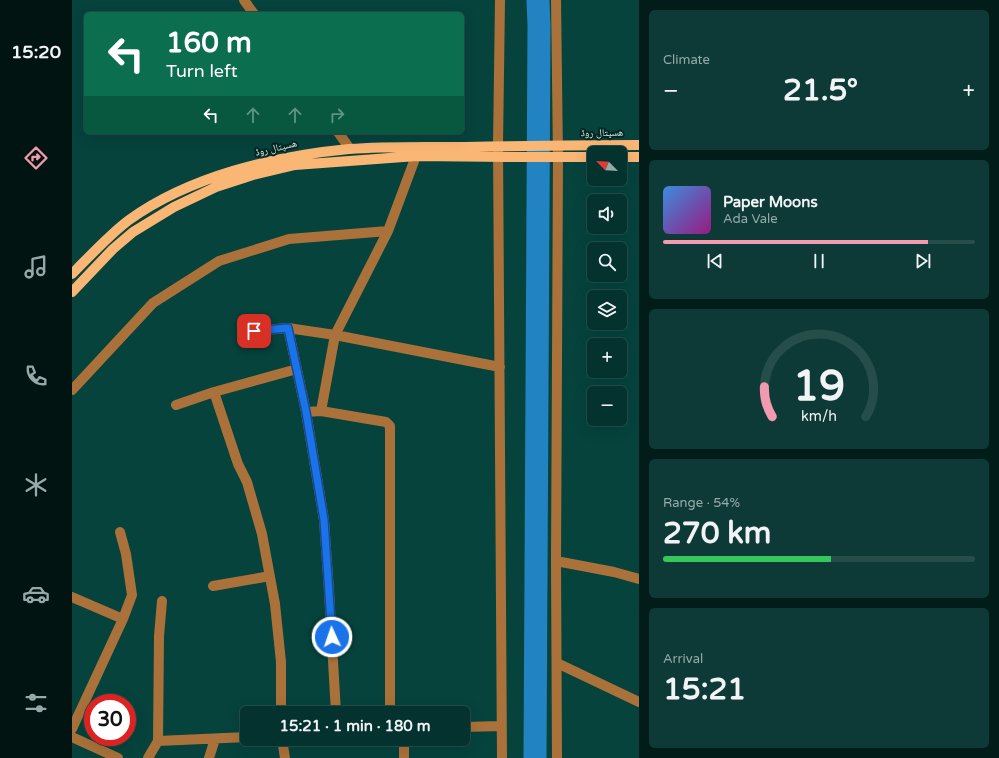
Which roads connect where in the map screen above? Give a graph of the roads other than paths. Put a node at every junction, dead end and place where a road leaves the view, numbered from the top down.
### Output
1 (244, 0) edge
2 (500, 0) edge
3 (556, 0) edge
4 (253, 12) edge
5 (339, 134) edge
6 (639, 145) edge
7 (502, 146) junction
8 (553, 146) junction
9 (350, 149) junction
10 (419, 152) junction
11 (553, 156) junction
12 (503, 157) junction
13 (587, 157) edge
14 (627, 157) edge
15 (639, 157) edge
16 (388, 231) junction
17 (72, 274) edge
18 (72, 292) edge
19 (288, 328) junction
20 (254, 331) dead end
21 (335, 335) junction
22 (500, 367) junction
23 (297, 369) junction
24 (72, 390) edge
25 (214, 392) junction
26 (176, 405) dead end
27 (322, 411) junction
28 (306, 412) junction
29 (120, 532) dead end
30 (556, 561) junction
31 (270, 576) junction
32 (639, 579) edge
33 (212, 586) dead end
34 (72, 597) edge
35 (162, 601) dead end
36 (123, 619) junction
37 (557, 664) junction
38 (639, 702) edge
39 (281, 706) edge
40 (336, 706) edge
41 (390, 706) edge
42 (501, 726) junction
43 (470, 727) edge
44 (72, 728) edge
45 (72, 737) edge
46 (240, 737) edge
47 (215, 738) junction
48 (158, 741) junction
49 (283, 746) edge
50 (404, 746) edge
51 (118, 758) edge
52 (148, 758) edge
53 (209, 758) edge
54 (285, 758) edge
55 (404, 758) edge
56 (502, 758) edge
57 (557, 758) edge

1 - 4 street
2 - 7 street
3 - 8 street
5 - 9 street
6 - 8 main road, ھسپتال روڈ
7 - 8 main road, ھسپتال روڈ
7 - 10 main road, ھسپتال روڈ
7 - 12 street
8 - 11 street
9 - 10 main road, ھسپتال روڈ
9 - 17 main road, ھسپتال روڈ
10 - 12 main road, ھسپتال روڈ
10 - 16 street
10 - 18 main road, ھسپتال روڈ
11 - 12 main road, ھسپتال روڈ
11 - 13 main road, ھسپتال روڈ
11 - 30 street
12 - 22 street
14 - 15 main road
16 - 21 street
16 - 24 street
19 - 20 street
19 - 21 street
19 - 23 street
21 - 22 street
21 - 27 street
22 - 42 street
23 - 25 street
23 - 28 street
25 - 26 street
25 - 31 street
27 - 28 street
27 - 41 street
28 - 40 street
29 - 36 street
30 - 32 street
30 - 37 street
31 - 33 street
31 - 39 street
34 - 36 street
35 - 48 street
36 - 44 street
37 - 38 street
37 - 57 street
42 - 43 street
42 - 56 street
45 - 51 street
46 - 47 street
47 - 48 street
47 - 53 street
48 - 52 street
49 - 54 street
50 - 55 street

